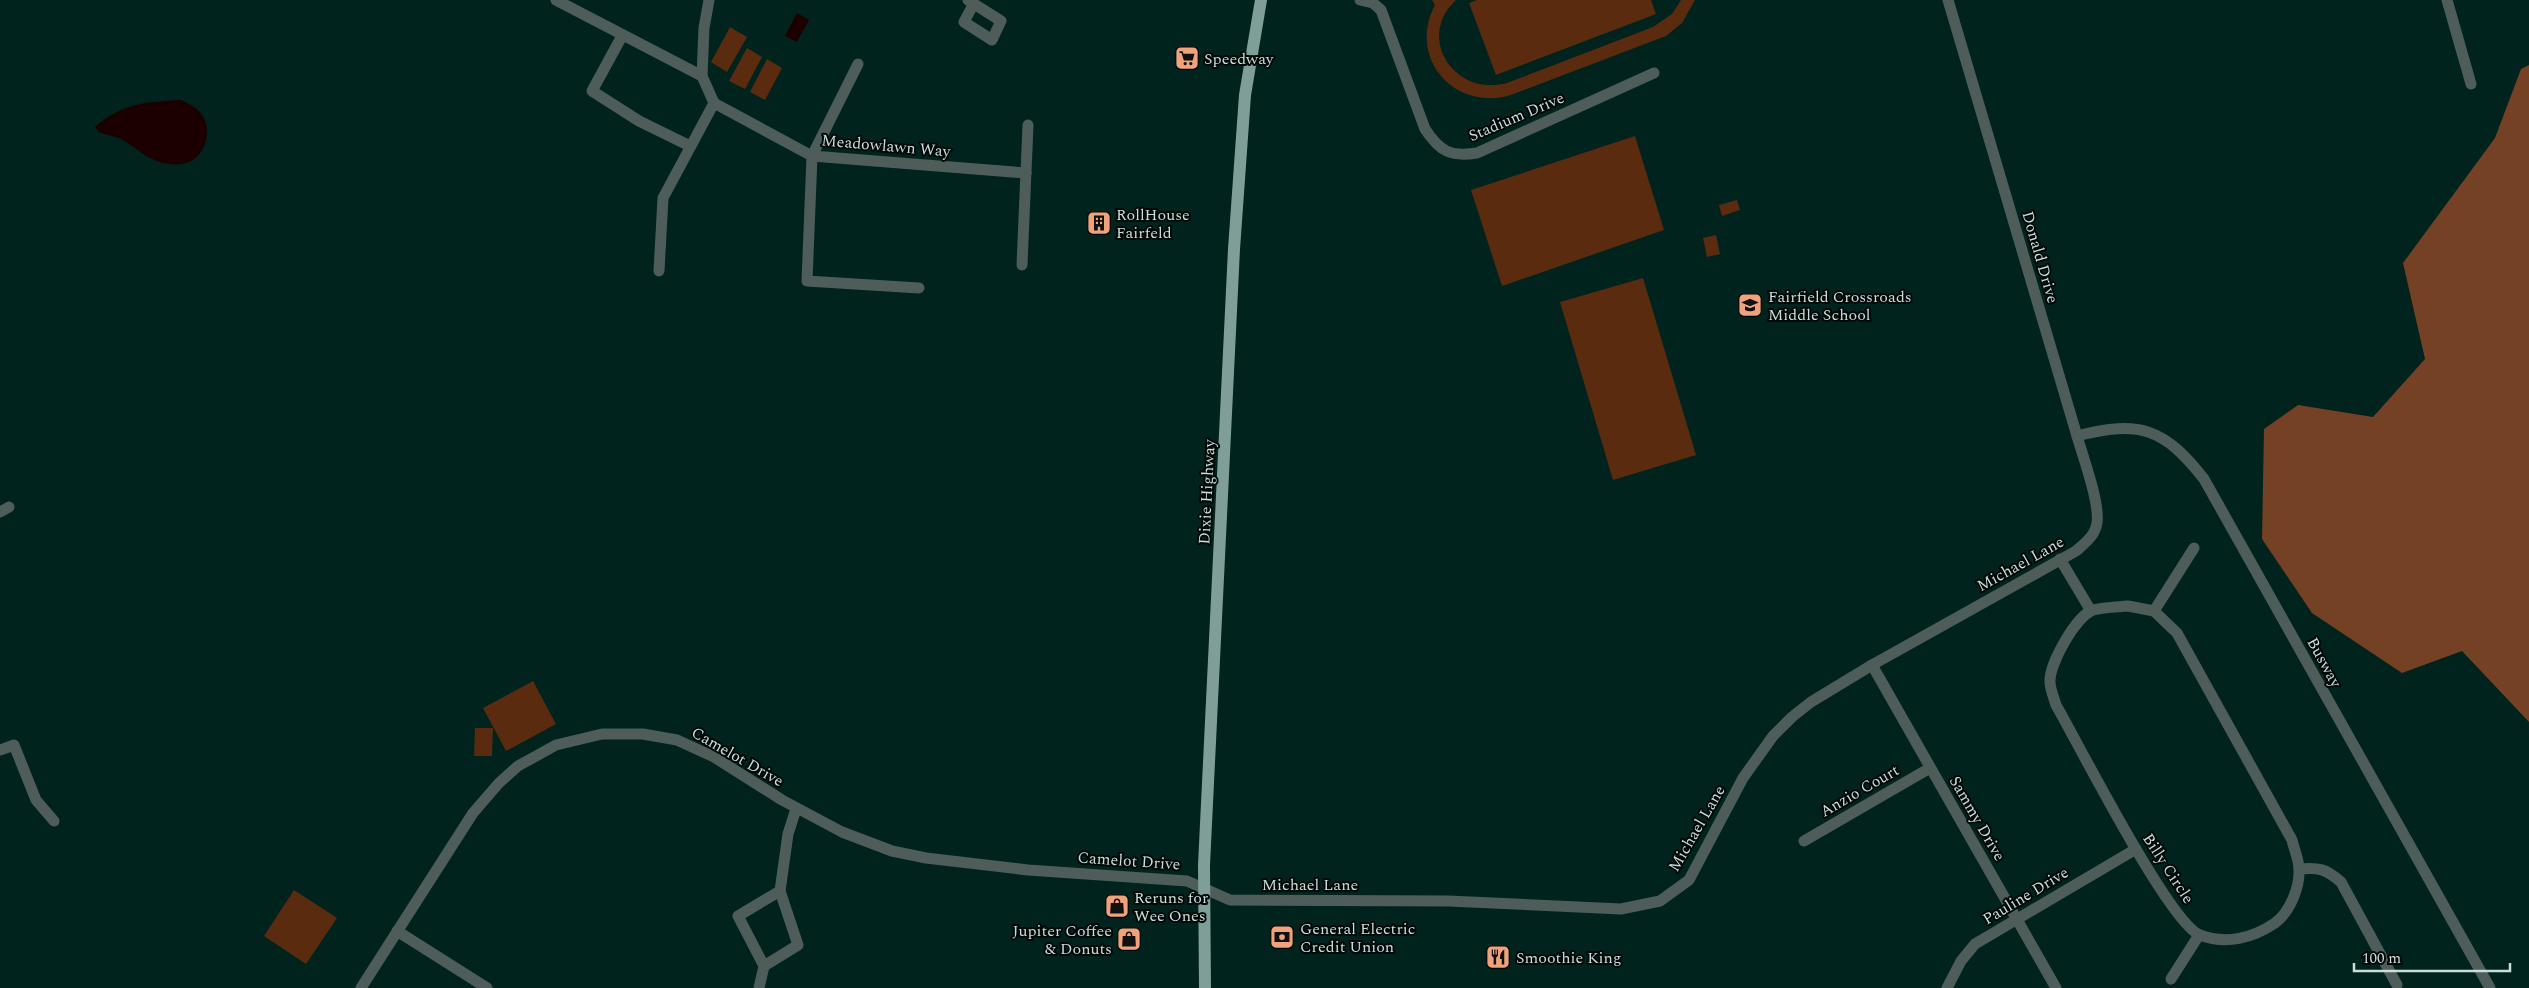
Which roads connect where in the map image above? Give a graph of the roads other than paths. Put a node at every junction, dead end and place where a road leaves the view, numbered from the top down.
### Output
1 (556, 0) edge
2 (709, 0) edge
3 (1261, 0) edge
4 (1360, 0) edge
5 (1948, 0) edge
6 (2447, 0) edge
7 (622, 36) junction
8 (858, 64) dead end
9 (1654, 73) dead end
10 (702, 76) junction
11 (2471, 84) dead end
12 (714, 103) junction
13 (1028, 125) dead end
14 (690, 146) junction
15 (812, 156) junction
16 (1026, 173) junction
17 (1022, 265) dead end
18 (659, 271) dead end
19 (919, 288) dead end
20 (2078, 436) junction
21 (2097, 524) joint
22 (2194, 548) dead end
23 (2060, 560) junction
24 (2091, 610) junction
25 (2154, 611) junction
26 (1872, 665) junction
27 (0, 750) edge
28 (1930, 768) junction
29 (796, 808) junction
30 (54, 821) dead end
31 (1804, 841) dead end
32 (2136, 849) junction
33 (2299, 869) junction
34 (780, 891) junction
35 (1206, 891) junction
36 (2016, 918) junction
37 (397, 931) junction
38 (2199, 935) junction
39 (764, 966) junction
40 (2171, 979) dead end
41 (2397, 985) dead end
42 (361, 988) edge
43 (487, 988) edge
44 (759, 988) edge
45 (1206, 988) edge
46 (1947, 988) edge
47 (2056, 988) edge
48 (2490, 988) edge

1 - 7 street
2 - 10 street
3 - 35 main road, Dixie Highway
4 - 9 street, Stadium Drive
5 - 20 street, Donald Drive
6 - 11 street
7 - 10 street
7 - 14 street
8 - 15 street, Meadowlawn Way
10 - 12 street
12 - 14 street
12 - 15 street
13 - 16 street
14 - 18 street
15 - 16 street, Meadowlawn Way
15 - 19 street
16 - 17 street
20 - 21 street, Donald Drive
20 - 48 street, Busway
21 - 23 street, Michael Lane
22 - 25 street
23 - 24 street
23 - 26 street, Michael Lane
24 - 25 street
24 - 32 street, Billy Circle
25 - 33 street
26 - 28 street, Sammy Drive
26 - 35 street, Michael Lane
27 - 30 street
28 - 31 street, Anzio Court
28 - 36 street, Sammy Drive
29 - 34 street
29 - 35 street, Camelot Drive
29 - 37 street, Camelot Drive
32 - 36 street, Pauline Drive
32 - 38 street, Billy Circle
33 - 38 street
33 - 41 street
34 - 39 street
34 - 39 street
35 - 45 main road, Dixie Highway
36 - 46 street, Pauline Drive
36 - 47 street, Sammy Drive
37 - 42 street, Camelot Drive
37 - 43 street
38 - 40 street
39 - 44 street

